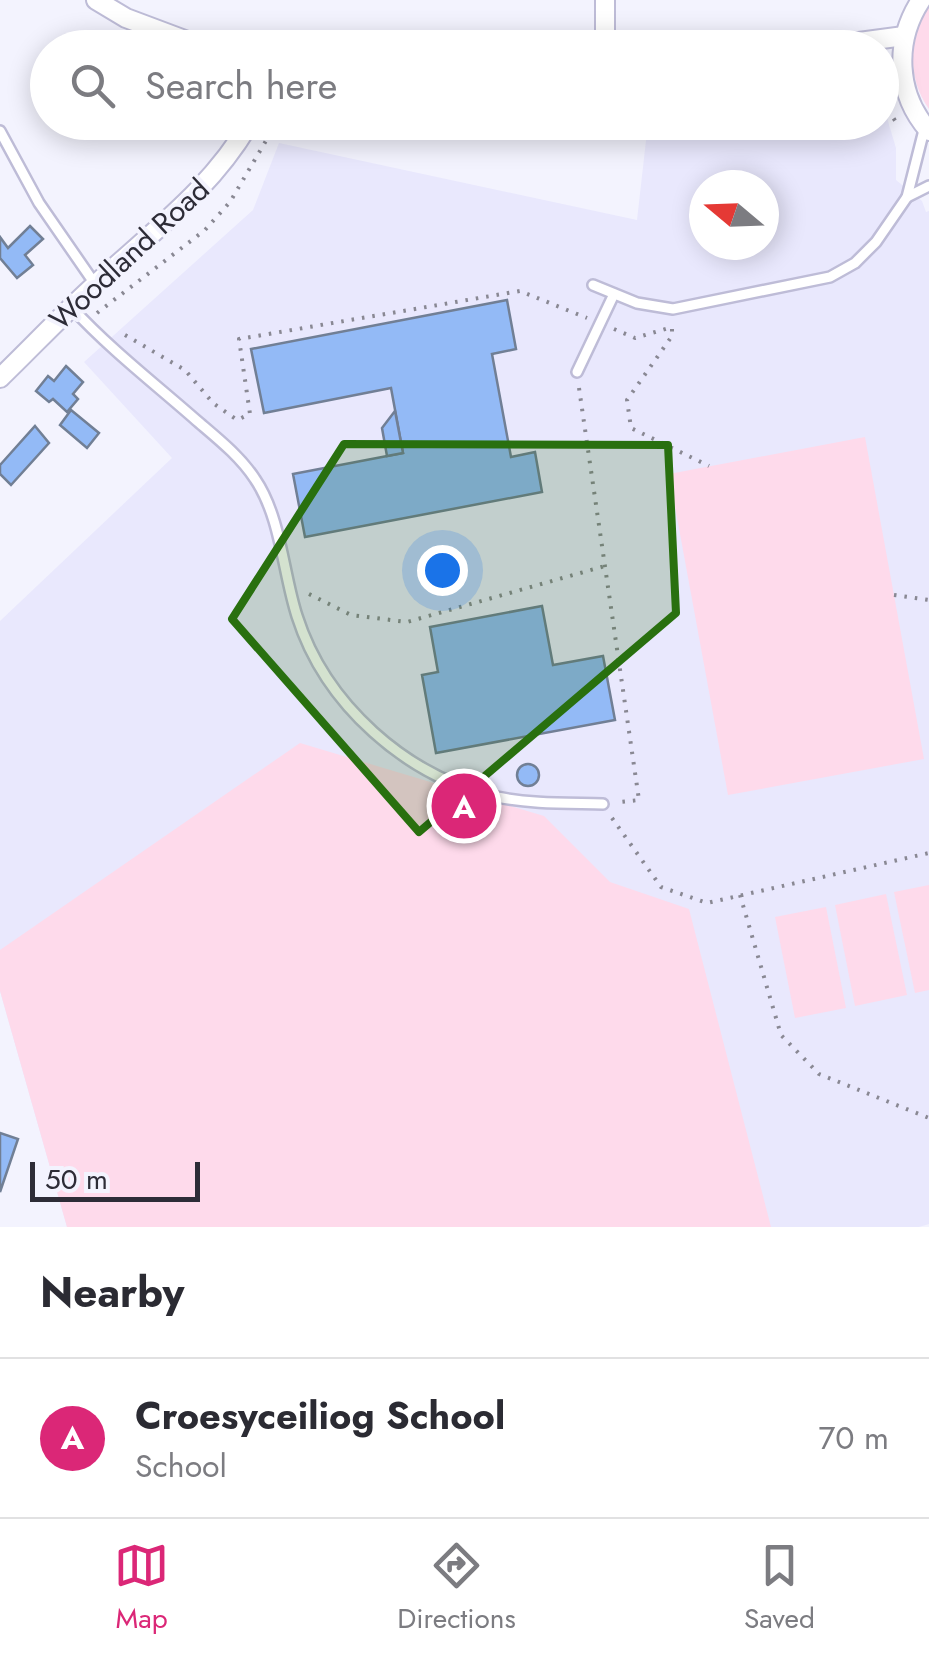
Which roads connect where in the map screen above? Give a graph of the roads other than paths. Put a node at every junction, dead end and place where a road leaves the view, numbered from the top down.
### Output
1 (96, 0) edge
2 (605, 0) edge
3 (921, 0) edge
4 (158, 30) edge
5 (604, 30) edge
6 (904, 36) junction
7 (899, 37) edge
8 (899, 82) edge
9 (904, 84) junction
10 (927, 129) edge
11 (0, 131) edge
12 (240, 140) edge
13 (929, 186) edge
14 (907, 197) junction
15 (96, 284) junction
16 (593, 285) dead end
17 (614, 294) junction
18 (72, 308) junction
19 (577, 372) road end
20 (0, 378) edge
21 (602, 804) road end

1 - 4 street
2 - 5 street
3 - 6 street
6 - 7 street
6 - 9 street
8 - 9 street
9 - 10 street
10 - 14 lane
11 - 15 lane
12 - 15 street, Woodland Road
13 - 14 lane
14 - 17 lane
15 - 18 street, Woodland Road
16 - 17 lane
17 - 19 lane
18 - 20 street, Woodland Road
18 - 21 lane

